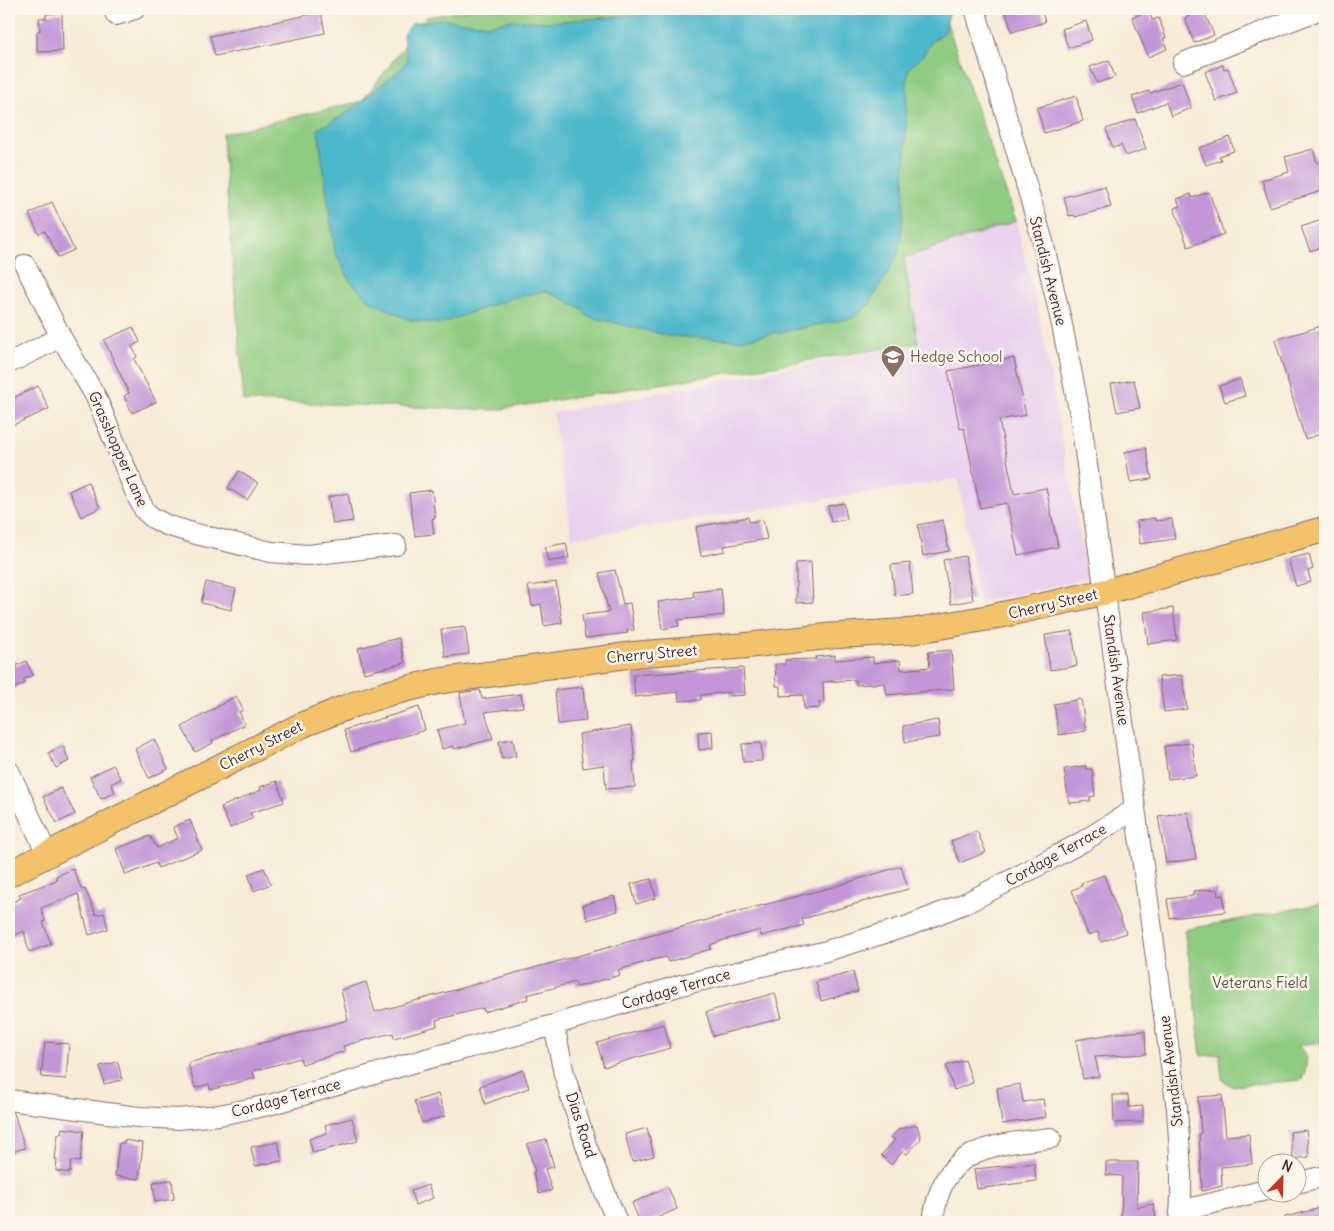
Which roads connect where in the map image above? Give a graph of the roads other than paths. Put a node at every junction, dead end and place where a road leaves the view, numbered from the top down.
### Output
1 (135, 9) edge
2 (975, 9) edge
3 (1321, 9) edge
4 (116, 15) dead end
5 (1183, 63) dead end
6 (25, 265) dead end
7 (61, 337) junction
8 (9, 364) edge
9 (1325, 529) edge
10 (396, 545) dead end
11 (1105, 592) junction
12 (9, 771) edge
13 (1135, 809) junction
14 (47, 854) junction
15 (9, 874) edge
16 (554, 1025) junction
17 (9, 1100) edge
18 (1051, 1138) dead end
19 (1325, 1176) edge
20 (1306, 1181) edge
21 (1256, 1193) edge
22 (1179, 1216) edge
23 (617, 1222) edge
24 (933, 1222) edge

1 - 4 street
2 - 11 street, Standish Avenue
3 - 5 street
6 - 7 street, Grasshopper Lane
7 - 8 street
7 - 10 street, Grasshopper Lane
9 - 11 main road, Cherry Street
11 - 13 street, Standish Avenue
11 - 14 main road, Cherry Street
12 - 14 street
13 - 16 street, Cordage Terrace
13 - 22 street, Standish Avenue
14 - 15 main road, Cherry Street
16 - 17 street, Cordage Terrace
16 - 23 street, Dias Road
18 - 24 street
19 - 20 street
21 - 22 street

